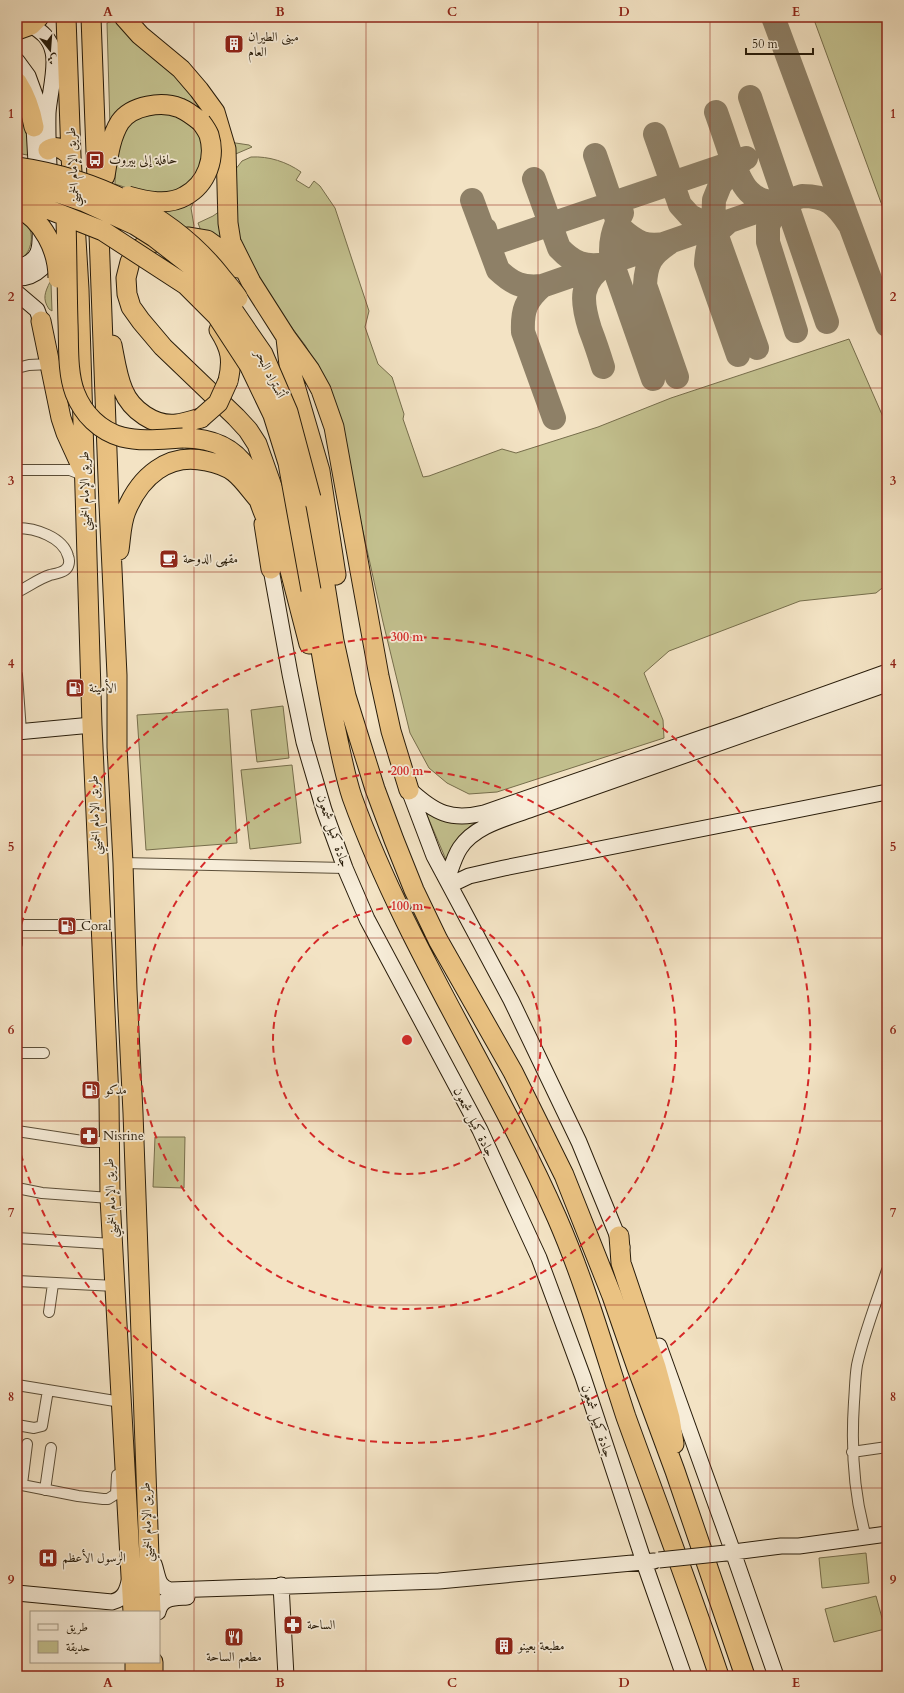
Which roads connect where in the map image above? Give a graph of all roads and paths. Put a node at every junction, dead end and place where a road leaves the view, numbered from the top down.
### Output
1 (66, 17) edge
2 (91, 17) edge
3 (124, 17) edge
4 (24, 27) edge
5 (17, 61) edge
6 (17, 82) edge
7 (34, 127) junction
8 (48, 150) junction
9 (71, 156) junction
10 (17, 161) edge
11 (17, 167) edge
12 (59, 175) junction
13 (17, 179) edge
14 (81, 189) junction
15 (17, 197) edge
16 (17, 207) edge
17 (141, 254) junction
18 (17, 267) edge
19 (17, 278) edge
20 (251, 282) junction
21 (100, 287) junction
22 (17, 293) edge
23 (41, 320) joint
24 (286, 337) junction
25 (50, 364) junction
26 (17, 368) edge
27 (288, 412) junction
28 (17, 470) edge
29 (85, 474) junction
30 (261, 504) junction
31 (85, 505) junction
32 (109, 505) junction
33 (17, 528) edge
34 (286, 555) junction
35 (271, 569) joint
36 (111, 576) junction
37 (17, 592) edge
38 (887, 672) edge
39 (17, 675) edge
40 (887, 684) edge
41 (338, 698) junction
42 (92, 725) junction
43 (19, 732) edge
44 (409, 790) junction
45 (887, 792) edge
46 (123, 863) junction
47 (345, 868) junction
48 (448, 882) junction
49 (17, 925) edge
50 (100, 925) junction
51 (17, 944) edge
52 (17, 1053) edge
53 (44, 1053) dead end
54 (131, 1084) junction
55 (108, 1085) junction
56 (17, 1131) edge
57 (134, 1131) junction
58 (109, 1137) junction
59 (17, 1188) edge
60 (110, 1198) junction
61 (619, 1236) junction
62 (17, 1238) edge
63 (113, 1244) junction
64 (887, 1270) edge
65 (17, 1281) edge
66 (53, 1284) junction
67 (115, 1286) junction
68 (49, 1312) dead end
69 (17, 1385) edge
70 (48, 1390) junction
71 (121, 1402) junction
72 (17, 1425) edge
73 (124, 1440) junction
74 (27, 1444) dead end
75 (887, 1447) edge
76 (51, 1448) dead end
77 (852, 1452) junction
78 (675, 1471) junction
79 (20, 1484) edge
80 (45, 1490) junction
81 (887, 1534) edge
82 (866, 1537) junction
83 (148, 1554) junction
84 (730, 1555) junction
85 (645, 1566) junction
86 (132, 1574) junction
87 (281, 1589) junction
88 (17, 1593) edge
89 (17, 1598) edge
90 (113, 1608) edge
91 (133, 1611) edge
92 (151, 1611) edge
93 (158, 1611) edge
94 (135, 1663) edge
95 (153, 1663) edge
96 (135, 1676) edge
97 (153, 1676) edge
98 (286, 1676) edge
99 (684, 1676) edge
100 (719, 1676) edge
101 (745, 1676) edge
102 (776, 1676) edge

1 - 9 highway, طريق الإمام الخميني
2 - 21 highway, طريق الإمام الخميني
3 - 20 highway
4 - 8 street
5 - 7 street
6 - 7 highway
7 - 18 street
8 - 9 highway
8 - 19 street
9 - 14 highway, طريق الإمام الخميني
10 - 12 highway, bridge
11 - 12 highway, bridge
12 - 14 highway, bridge
13 - 27 highway, أتستراد البحر, bridge
14 - 21 highway, bridge
14 - 27 highway, bridge
14 - 29 highway, طريق الإمام الخميني
14 - 30 highway, bridge
15 - 17 highway, أتستراد البحر, bridge
16 - 29 highway, bridge
17 - 21 highway, bridge
17 - 41 highway, أتستراد البحر, bridge
20 - 24 highway
20 - 34 highway
21 - 32 highway, طريق الإمام الخميني
22 - 23 street
23 - 25 highway
24 - 41 highway
24 - 44 highway
25 - 26 street
25 - 29 highway
27 - 41 highway, أتستراد البحر, bridge
28 - 29 street
29 - 31 highway, طريق الإمام الخميني
30 - 34 highway
30 - 35 highway
30 - 36 highway
31 - 32 highway
31 - 42 highway, طريق الإمام الخميني
32 - 36 highway, طريق الإمام الخميني
33 - 37 street
34 - 41 highway
35 - 47 street, جادة كميل شمعون
36 - 46 highway, طريق الإمام الخميني
38 - 44 street
39 - 43 street
40 - 48 street
41 - 78 highway
41 - 100 highway
42 - 43 street
42 - 50 highway, طريق الإمام الخميني
44 - 48 street
45 - 48 street
46 - 47 street
46 - 54 highway, طريق الإمام الخميني
47 - 85 street, جادة كميل شمعون
48 - 61 street
49 - 50 street
49 - 51 street
50 - 55 highway, طريق الإمام الخميني
52 - 53 street
54 - 55 highway
54 - 57 highway, طريق الإمام الخميني
55 - 58 highway, طريق الإمام الخميني
56 - 58 street
57 - 58 highway
57 - 83 highway, طريق الإمام الخميني
58 - 60 highway, طريق الإمام الخميني
59 - 60 street
60 - 63 highway, طريق الإمام الخميني
61 - 78 highway
61 - 84 street
62 - 63 street
63 - 67 highway, طريق الإمام الخميني
64 - 77 street
65 - 66 street
66 - 67 street
66 - 68 street
67 - 71 highway, طريق الإمام الخميني
69 - 70 street
70 - 71 street
70 - 72 street
71 - 73 highway, طريق الإمام الخميني
73 - 80 street
73 - 86 highway, طريق الإمام الخميني
74 - 79 street
75 - 77 street
76 - 80 street
77 - 82 street
78 - 101 highway
79 - 80 street
81 - 82 street
82 - 84 street
83 - 87 street
83 - 92 highway, طريق الإمام الخميني
84 - 85 street
84 - 102 street
85 - 87 street
85 - 99 street, جادة كميل شمعون
86 - 90 street
86 - 91 highway, طريق الإمام الخميني
87 - 93 street
87 - 98 street
88 - 90 street
89 - 90 street
94 - 96 highway
95 - 97 highway

